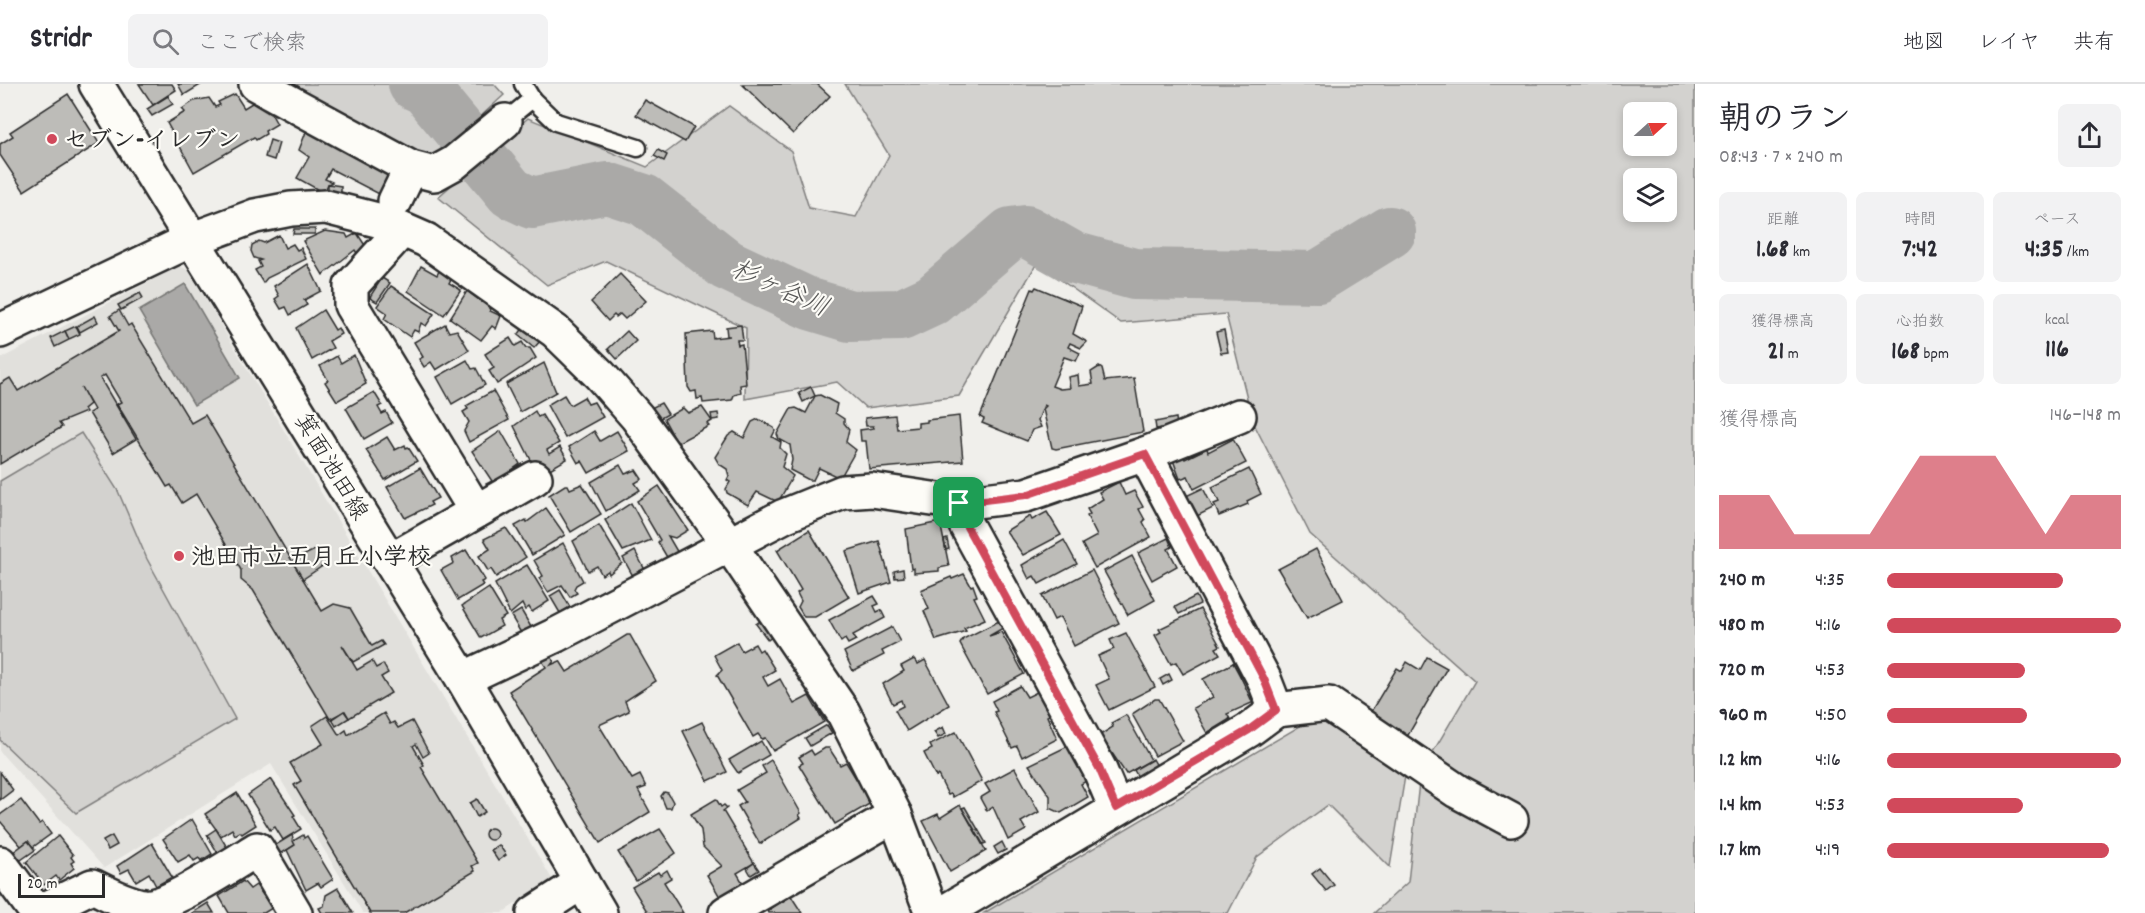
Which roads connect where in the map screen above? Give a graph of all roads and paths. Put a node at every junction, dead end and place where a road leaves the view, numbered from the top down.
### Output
1 (96, 84) edge
2 (256, 84) edge
3 (523, 84) edge
4 (532, 99) junction
5 (505, 121) joint
6 (638, 148) dead end
7 (411, 168) junction
8 (398, 215) junction
9 (193, 239) junction
10 (0, 331) edge
11 (1239, 416) dead end
12 (1145, 454) junction
13 (535, 478) dead end
14 (959, 503) junction
15 (476, 511) junction
16 (729, 544) junction
17 (390, 561) junction
18 (463, 679) junction
19 (1276, 710) junction
20 (1116, 808) junction
21 (896, 815) junction
22 (1511, 819) dead end
23 (0, 863) edge
24 (582, 882) junction
25 (37, 913) edge
26 (294, 913) edge
27 (534, 913) edge
28 (600, 913) edge
29 (726, 913) edge
30 (932, 913) edge
31 (943, 913) edge

1 - 9 street, 箕面池田線
2 - 7 street
3 - 4 lane
4 - 5 lane
4 - 6 lane
5 - 7 street
7 - 8 street
8 - 9 street
8 - 15 street
8 - 16 street
9 - 10 street
9 - 17 street, 箕面池田線
11 - 12 street
12 - 14 street
12 - 19 street
13 - 15 street
14 - 16 street
14 - 20 street
15 - 17 street
16 - 18 street
16 - 21 street
17 - 18 street, 箕面池田線
18 - 24 street, 箕面池田線
19 - 20 street
19 - 22 street
20 - 31 street
21 - 29 street
21 - 30 street
23 - 25 street
24 - 27 street
24 - 28 street, 箕面池田線
25 - 26 street

